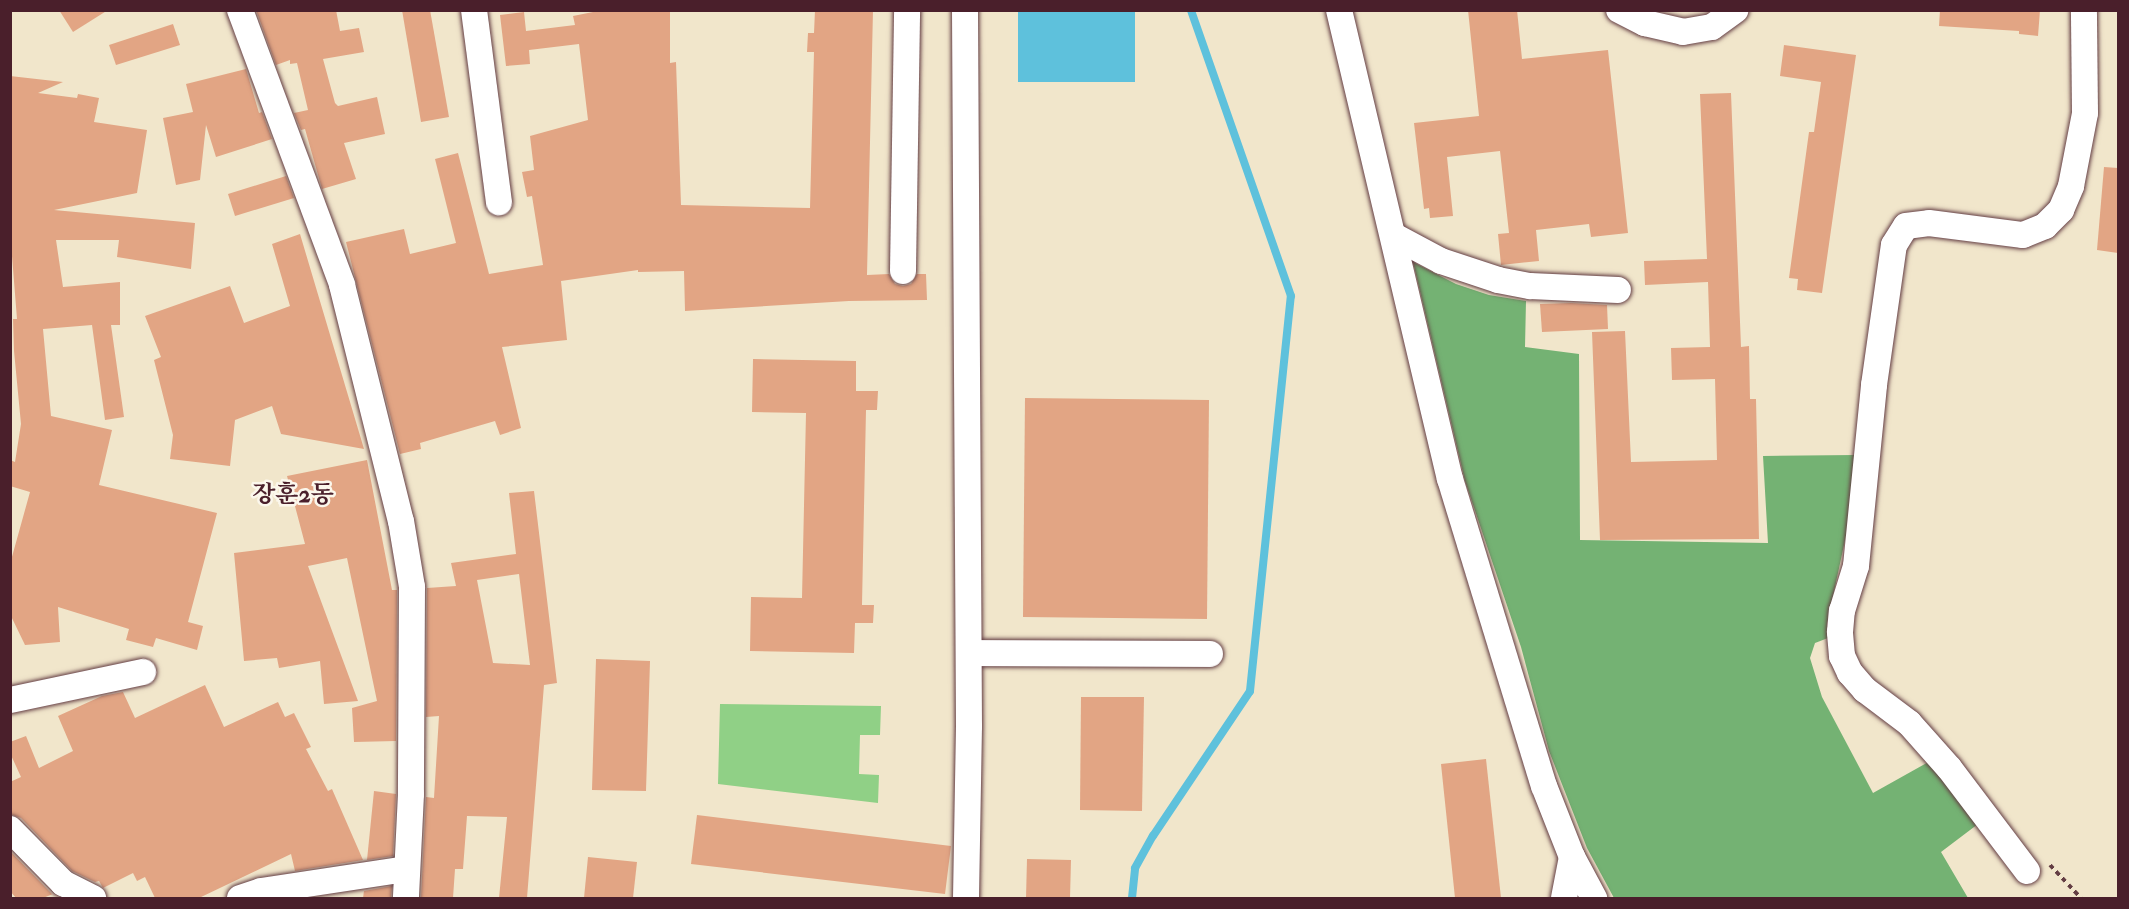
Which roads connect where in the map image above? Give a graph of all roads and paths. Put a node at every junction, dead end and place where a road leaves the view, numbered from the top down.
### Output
1 (240, 10) edge
2 (474, 10) edge
3 (907, 10) edge
4 (965, 10) edge
5 (1339, 10) edge
6 (1619, 10) edge
7 (1735, 10) edge
8 (2084, 10) edge
9 (499, 202) dead end
10 (1394, 236) junction
11 (903, 271) dead end
12 (1618, 290) dead end
13 (969, 653) junction
14 (1210, 654) dead end
15 (143, 672) dead end
16 (10, 700) edge
17 (10, 829) edge
18 (1572, 857) junction
19 (406, 869) junction
20 (2027, 871) dead end
21 (93, 898) edge
22 (240, 898) edge
23 (406, 898) edge
24 (966, 898) edge
25 (1564, 898) edge
26 (1594, 898) edge

1 - 19 street
2 - 9 street
3 - 11 street
4 - 13 street
5 - 10 street
6 - 7 street
8 - 20 street
10 - 12 street
10 - 18 street
13 - 14 street
13 - 24 street
15 - 16 street
17 - 21 street
18 - 25 street
18 - 26 street
19 - 22 street
19 - 23 street

